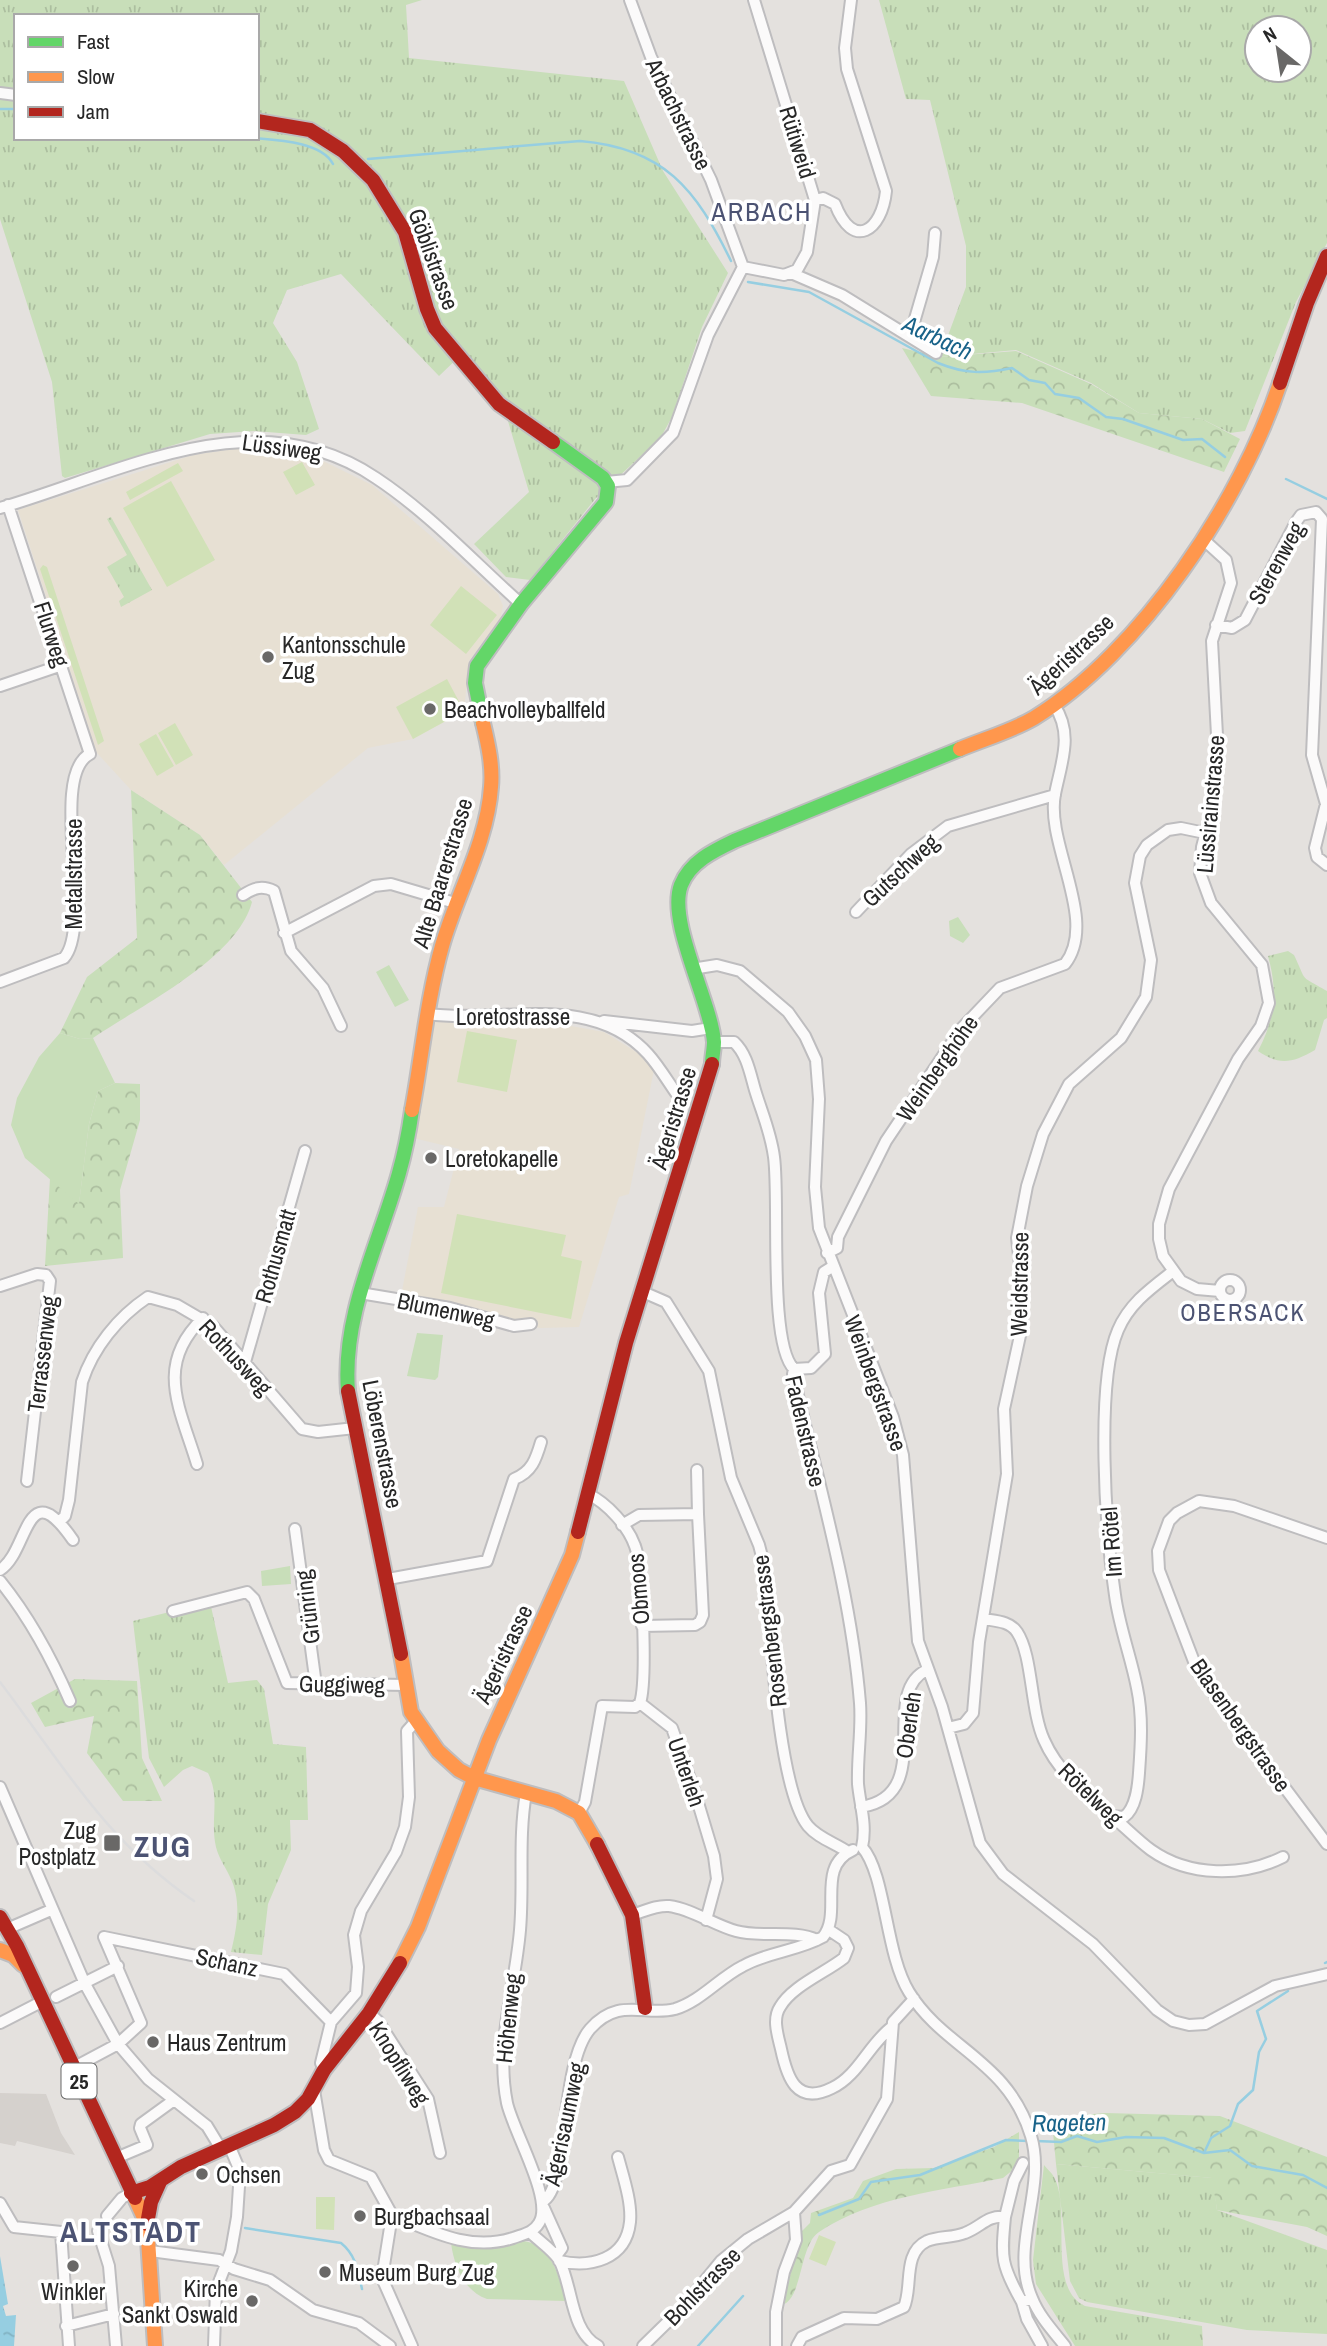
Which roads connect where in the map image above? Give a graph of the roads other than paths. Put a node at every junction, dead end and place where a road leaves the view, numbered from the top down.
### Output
1 (630, 0) edge
2 (754, 0) edge
3 (851, 0) edge
4 (259, 121) edge
5 (815, 200) junction
6 (935, 233) dead end
7 (1327, 256) edge
8 (743, 267) junction
9 (791, 273) junction
10 (910, 336) junction
11 (936, 353) dead end
12 (606, 482) junction
13 (4, 507) edge
14 (1204, 540) junction
15 (521, 604) junction
16 (1216, 625) junction
17 (62, 665) junction
18 (0, 686) edge
19 (1054, 705) junction
20 (82, 760) joint
21 (1055, 795) junction
22 (1205, 833) junction
23 (1327, 865) edge
24 (243, 895) dead end
25 (455, 903) junction
26 (856, 912) dead end
27 (285, 933) junction
28 (692, 969) junction
29 (0, 982) edge
30 (428, 1014) junction
31 (597, 1020) junction
32 (341, 1027) dead end
33 (712, 1035) junction
34 (676, 1093) dead end
35 (305, 1150) dead end
36 (827, 1254) junction
37 (832, 1267) junction
38 (1172, 1272) junction
39 (0, 1286) edge
40 (1220, 1291) dead end
41 (643, 1292) junction
42 (360, 1293) junction
43 (203, 1318) junction
44 (531, 1324) dead end
45 (245, 1362) junction
46 (794, 1369) junction
47 (355, 1428) junction
48 (541, 1442) dead end
49 (197, 1464) dead end
50 (697, 1470) dead end
51 (27, 1481) dead end
52 (588, 1494) junction
53 (698, 1514) junction
54 (60, 1521) junction
55 (622, 1525) junction
56 (295, 1529) dead end
57 (1327, 1538) edge
58 (73, 1540) dead end
59 (0, 1570) edge
60 (388, 1579) junction
61 (0, 1581) edge
62 (173, 1611) dead end
63 (984, 1619) junction
64 (642, 1626) junction
65 (927, 1670) junction
66 (316, 1685) junction
67 (406, 1685) junction
68 (70, 1701) dead end
69 (640, 1703) junction
70 (416, 1721) junction
71 (948, 1728) junction
72 (474, 1778) junction
73 (0, 1787) edge
74 (526, 1793) junction
75 (861, 1807) junction
76 (579, 1813) junction
77 (1112, 1816) junction
78 (1327, 1844) edge
79 (862, 1847) junction
80 (848, 1852) junction
81 (1283, 1857) dead end
82 (51, 1910) junction
83 (632, 1915) junction
84 (706, 1920) junction
85 (2, 1923) edge
86 (829, 1925) junction
87 (817, 1940) junction
88 (0, 1950) edge
89 (118, 1966) junction
90 (1327, 1974) edge
91 (31, 1976) junction
92 (85, 1984) junction
93 (49, 1999) junction
94 (914, 1999) junction
95 (645, 2008) junction
96 (369, 2013) junction
97 (331, 2022) junction
98 (0, 2023) edge
99 (892, 2027) junction
100 (118, 2044) junction
101 (73, 2068) junction
102 (324, 2070) junction
103 (314, 2090) junction
104 (174, 2100) junction
105 (225, 2147) junction
106 (440, 2153) dead end
107 (618, 2157) dead end
108 (116, 2158) junction
109 (1023, 2163) dead end
110 (161, 2180) junction
111 (131, 2193) junction
112 (0, 2203) edge
113 (543, 2204) junction
114 (794, 2212) junction
115 (391, 2215) junction
116 (1005, 2217) junction
117 (147, 2224) junction
118 (531, 2232) junction
119 (150, 2251) junction
120 (558, 2258) junction
121 (226, 2265) junction
122 (1027, 2300) junction
123 (114, 2314) junction
124 (66, 2326) junction
125 (69, 2346) edge
126 (116, 2346) edge
127 (155, 2346) edge
128 (214, 2346) edge
129 (390, 2346) edge
130 (412, 2346) edge
131 (598, 2346) edge
132 (643, 2346) edge
133 (776, 2346) edge
134 (797, 2346) edge
135 (1042, 2346) edge
136 (1065, 2346) edge

1 - 8 street, Arbachstrasse
2 - 5 street, Rütiweid
3 - 5 street
4 - 12 main road, Göblistrasse
5 - 9 street, Rütiweid
6 - 10 street
7 - 14 main road, Ägeristrasse
8 - 9 street
8 - 12 street
9 - 10 street
10 - 11 street
12 - 15 main road, Alte Baarerstrasse
13 - 15 street, Lüssiweg
13 - 17 street, Flurweg
14 - 16 street, Lüssirainstrasse
14 - 19 main road, Ägeristrasse
15 - 25 main road, Alte Baarerstrasse
16 - 22 street, Lüssirainstrasse
16 - 23 street, Sterenweg
17 - 18 street
17 - 20 street, Flurweg
19 - 21 street
19 - 28 main road, Ägeristrasse
20 - 29 street, Metallstrasse
21 - 26 street, Gutschweg
21 - 36 street, Weinberghöhe
22 - 38 street, Lüssirainstrasse
22 - 63 street, Weidstrasse
24 - 27 street
25 - 27 street
25 - 30 main road, Alte Baarerstrasse
27 - 32 street
28 - 33 main road, Ägeristrasse
28 - 36 street, Weinbergstrasse
30 - 31 street, Loretostrasse
30 - 42 main road, Löberenstrasse
31 - 33 street, Loretostrasse
31 - 34 street, Loretostrasse
33 - 41 main road, Ägeristrasse
33 - 46 street, Fadenstrasse
35 - 45 street, Rothusmatt
36 - 37 street, Weinbergstrasse
37 - 46 street
37 - 65 street, Weinbergstrasse
38 - 40 street
38 - 77 street, Im Rötel
39 - 51 street, Terrassenweg
41 - 52 main road, Ägeristrasse
41 - 80 street, Rosenbergstrasse
42 - 44 street, Blumenweg
42 - 47 main road, Löberenstrasse
43 - 45 street, Rothusweg
43 - 49 street
43 - 54 street, Rothusweg
45 - 47 street, Rothusweg
46 - 75 street, Fadenstrasse
47 - 60 main road, Löberenstrasse
48 - 60 street
50 - 53 street
52 - 55 street, Obmoos
52 - 72 main road, Ägeristrasse
53 - 55 street
53 - 64 street
54 - 58 street
54 - 59 street
55 - 64 street, Obmoos
56 - 66 street, Grünring
57 - 78 street, Blasenbergstrasse
60 - 67 main road, Löberenstrasse
61 - 68 street
62 - 66 street, Guggiweg
63 - 71 street, Weidstrasse
63 - 77 street, Rötelweg
64 - 69 street, Obmoos
65 - 71 street, Weinbergstrasse
65 - 75 street, Oberleh
66 - 67 street, Guggiweg
67 - 70 main road, Löberenstrasse
69 - 76 street
69 - 84 street, Unterleh
70 - 72 main road, Löberenstrasse
70 - 97 street
71 - 90 street, Weinbergstrasse
72 - 74 main road, Löberenstrasse
72 - 96 main road, Ägeristrasse
73 - 82 street
74 - 76 main road, Löberenstrasse
74 - 113 street, Höhenweg
75 - 79 street, Fadenstrasse
76 - 83 main road
77 - 81 street, Rötelweg
79 - 80 street
79 - 94 street
80 - 86 street
82 - 85 street
82 - 92 street
83 - 84 street
83 - 95 main road
84 - 87 street
85 - 91 main road, 25
86 - 87 street, Ägerisaumweg
86 - 99 street
87 - 95 street, Ägerisaumweg
88 - 91 main road, 25
89 - 92 street
89 - 97 street, Schanz
89 - 100 street
91 - 93 main road, 25
92 - 93 street
92 - 100 street
93 - 98 street
93 - 101 main road, 25
94 - 99 street
94 - 122 street
95 - 113 street, Ägerisaumweg
96 - 102 main road, Ägeristrasse
96 - 106 street, Knopfliweg
97 - 102 street
99 - 114 street, Bohlstrasse
100 - 101 street
100 - 104 street
101 - 108 main road, 25
102 - 103 main road, Ägeristrasse
103 - 105 main road, Ägeristrasse
103 - 115 street
104 - 105 street
104 - 108 street
105 - 110 main road, Ägeristrasse
105 - 121 street
107 - 120 street
108 - 111 main road, 25
109 - 116 street
110 - 111 main road, Ägeristrasse
110 - 117 main road
111 - 117 main road, 25
111 - 123 street
112 - 124 street
113 - 118 street
113 - 120 street, Ägerisaumweg
114 - 132 street, Bohlstrasse
114 - 133 street
115 - 118 street
115 - 130 street
116 - 122 street
116 - 134 street
117 - 119 main road, 25
118 - 120 street
119 - 121 street
119 - 127 main road, 25
120 - 131 street
121 - 128 street
121 - 129 street
122 - 135 street
122 - 136 street
123 - 124 street
123 - 126 street
124 - 125 street

